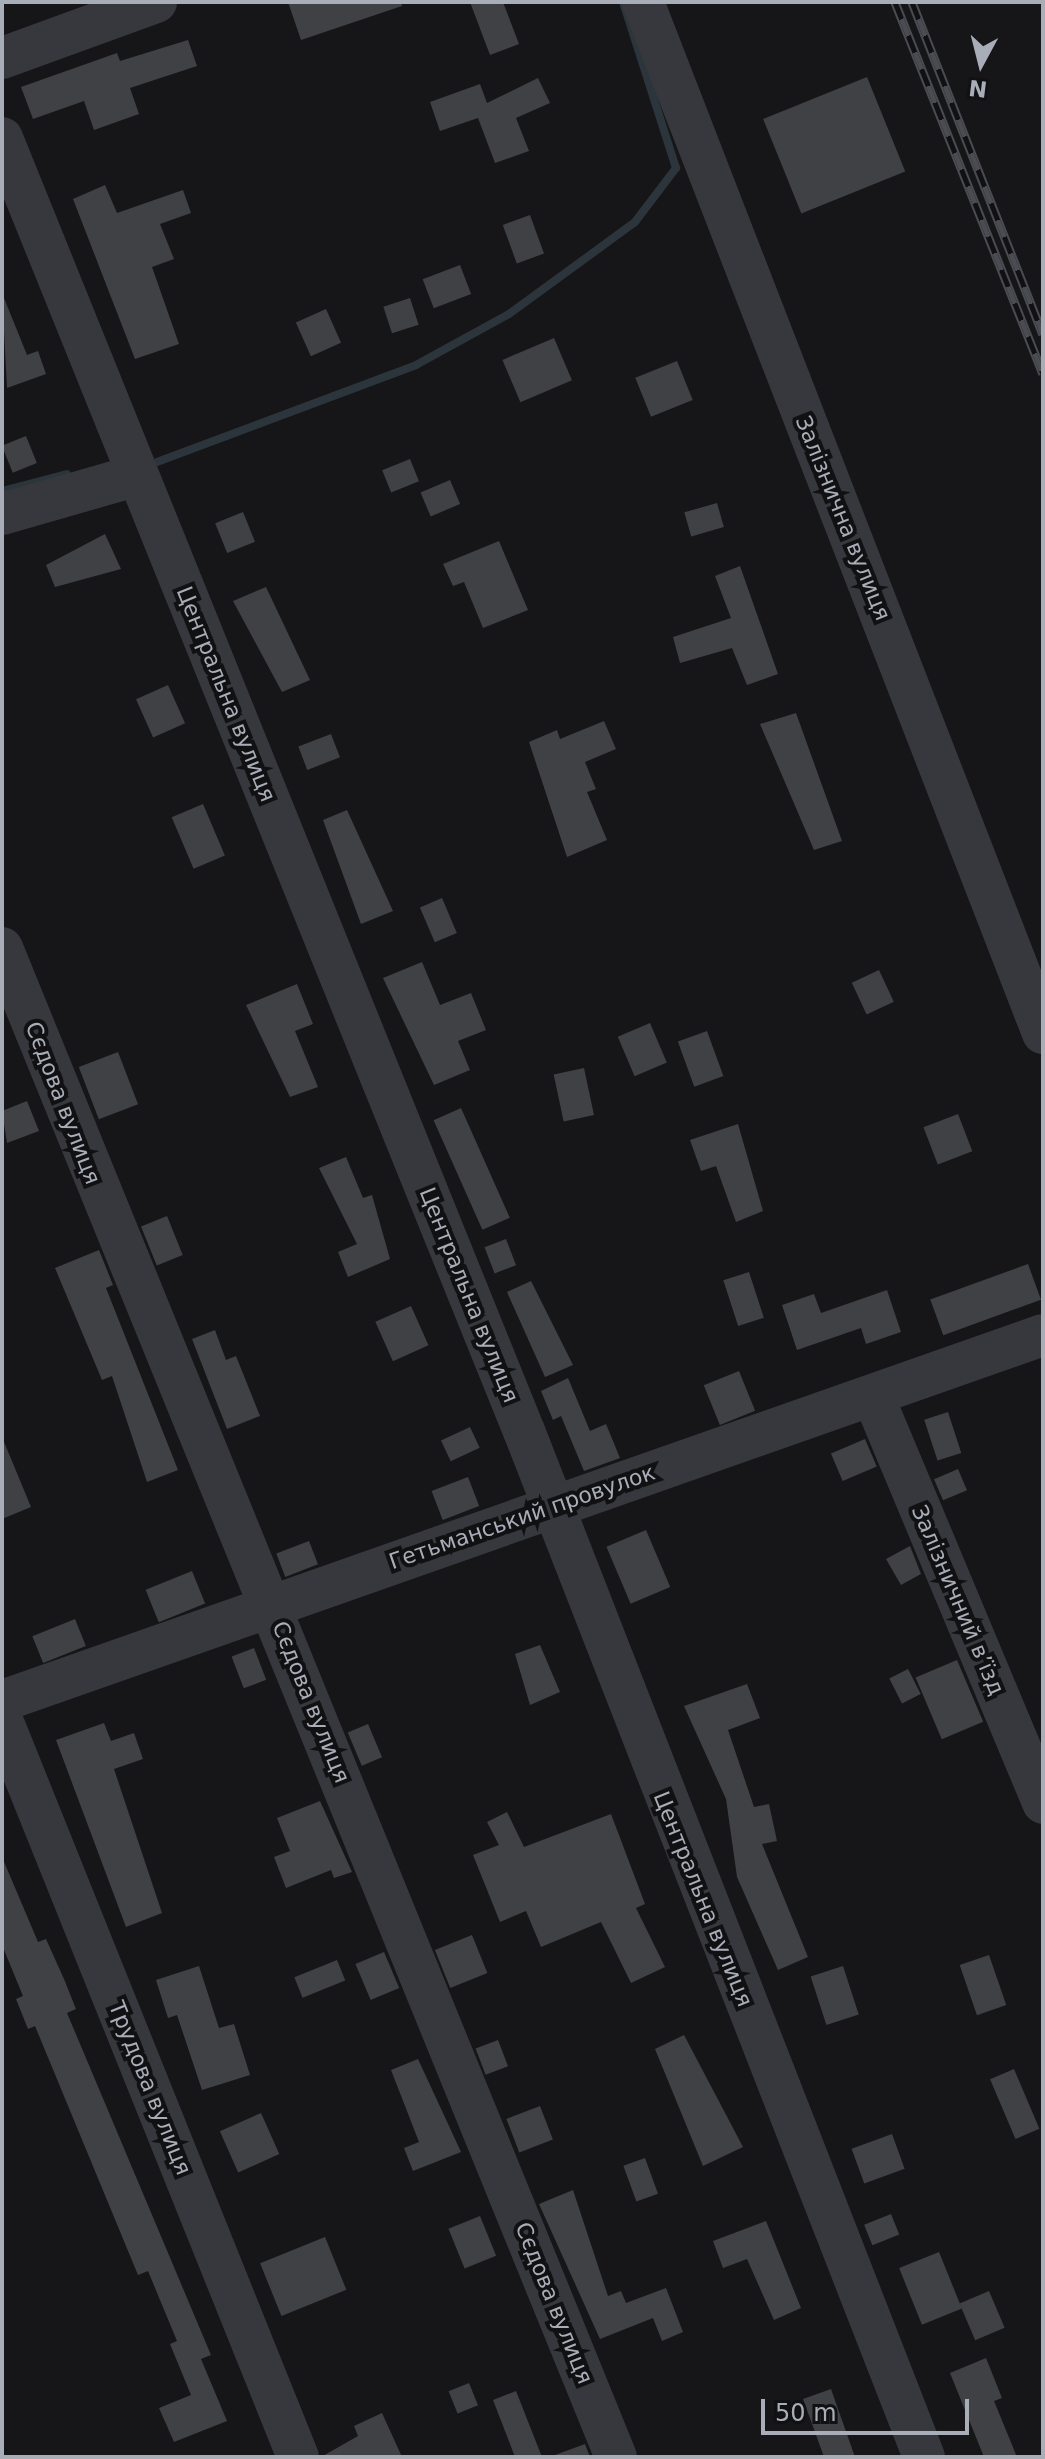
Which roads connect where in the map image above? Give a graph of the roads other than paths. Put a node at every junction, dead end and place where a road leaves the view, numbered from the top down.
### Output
1 (156, 2) edge
2 (643, 2) edge
3 (2, 58) edge
4 (2, 138) edge
5 (138, 475) junction
6 (2, 514) edge
7 (2, 948) edge
8 (1043, 1033) edge
9 (1043, 1335) edge
10 (873, 1396) junction
11 (551, 1508) junction
12 (271, 1604) junction
13 (2, 1701) edge
14 (2, 1720) edge
15 (1043, 1803) edge
16 (298, 2457) edge
17 (616, 2457) edge
18 (924, 2457) edge

1 - 3 street
2 - 8 street, Залізнична вулиця
4 - 5 street, Центральна вулиця
5 - 6 street
5 - 11 street, Центральна вулиця
7 - 12 street, Сєдова вулиця
9 - 10 street, Гетьманський провулок
10 - 11 street, Гетьманський провулок
10 - 15 street, Залізничний в’їзд
11 - 12 street, Гетьманський провулок
11 - 18 street, Центральна вулиця
12 - 13 street, Гетьманський провулок
12 - 17 street, Сєдова вулиця
14 - 16 street, Трудова вулиця

